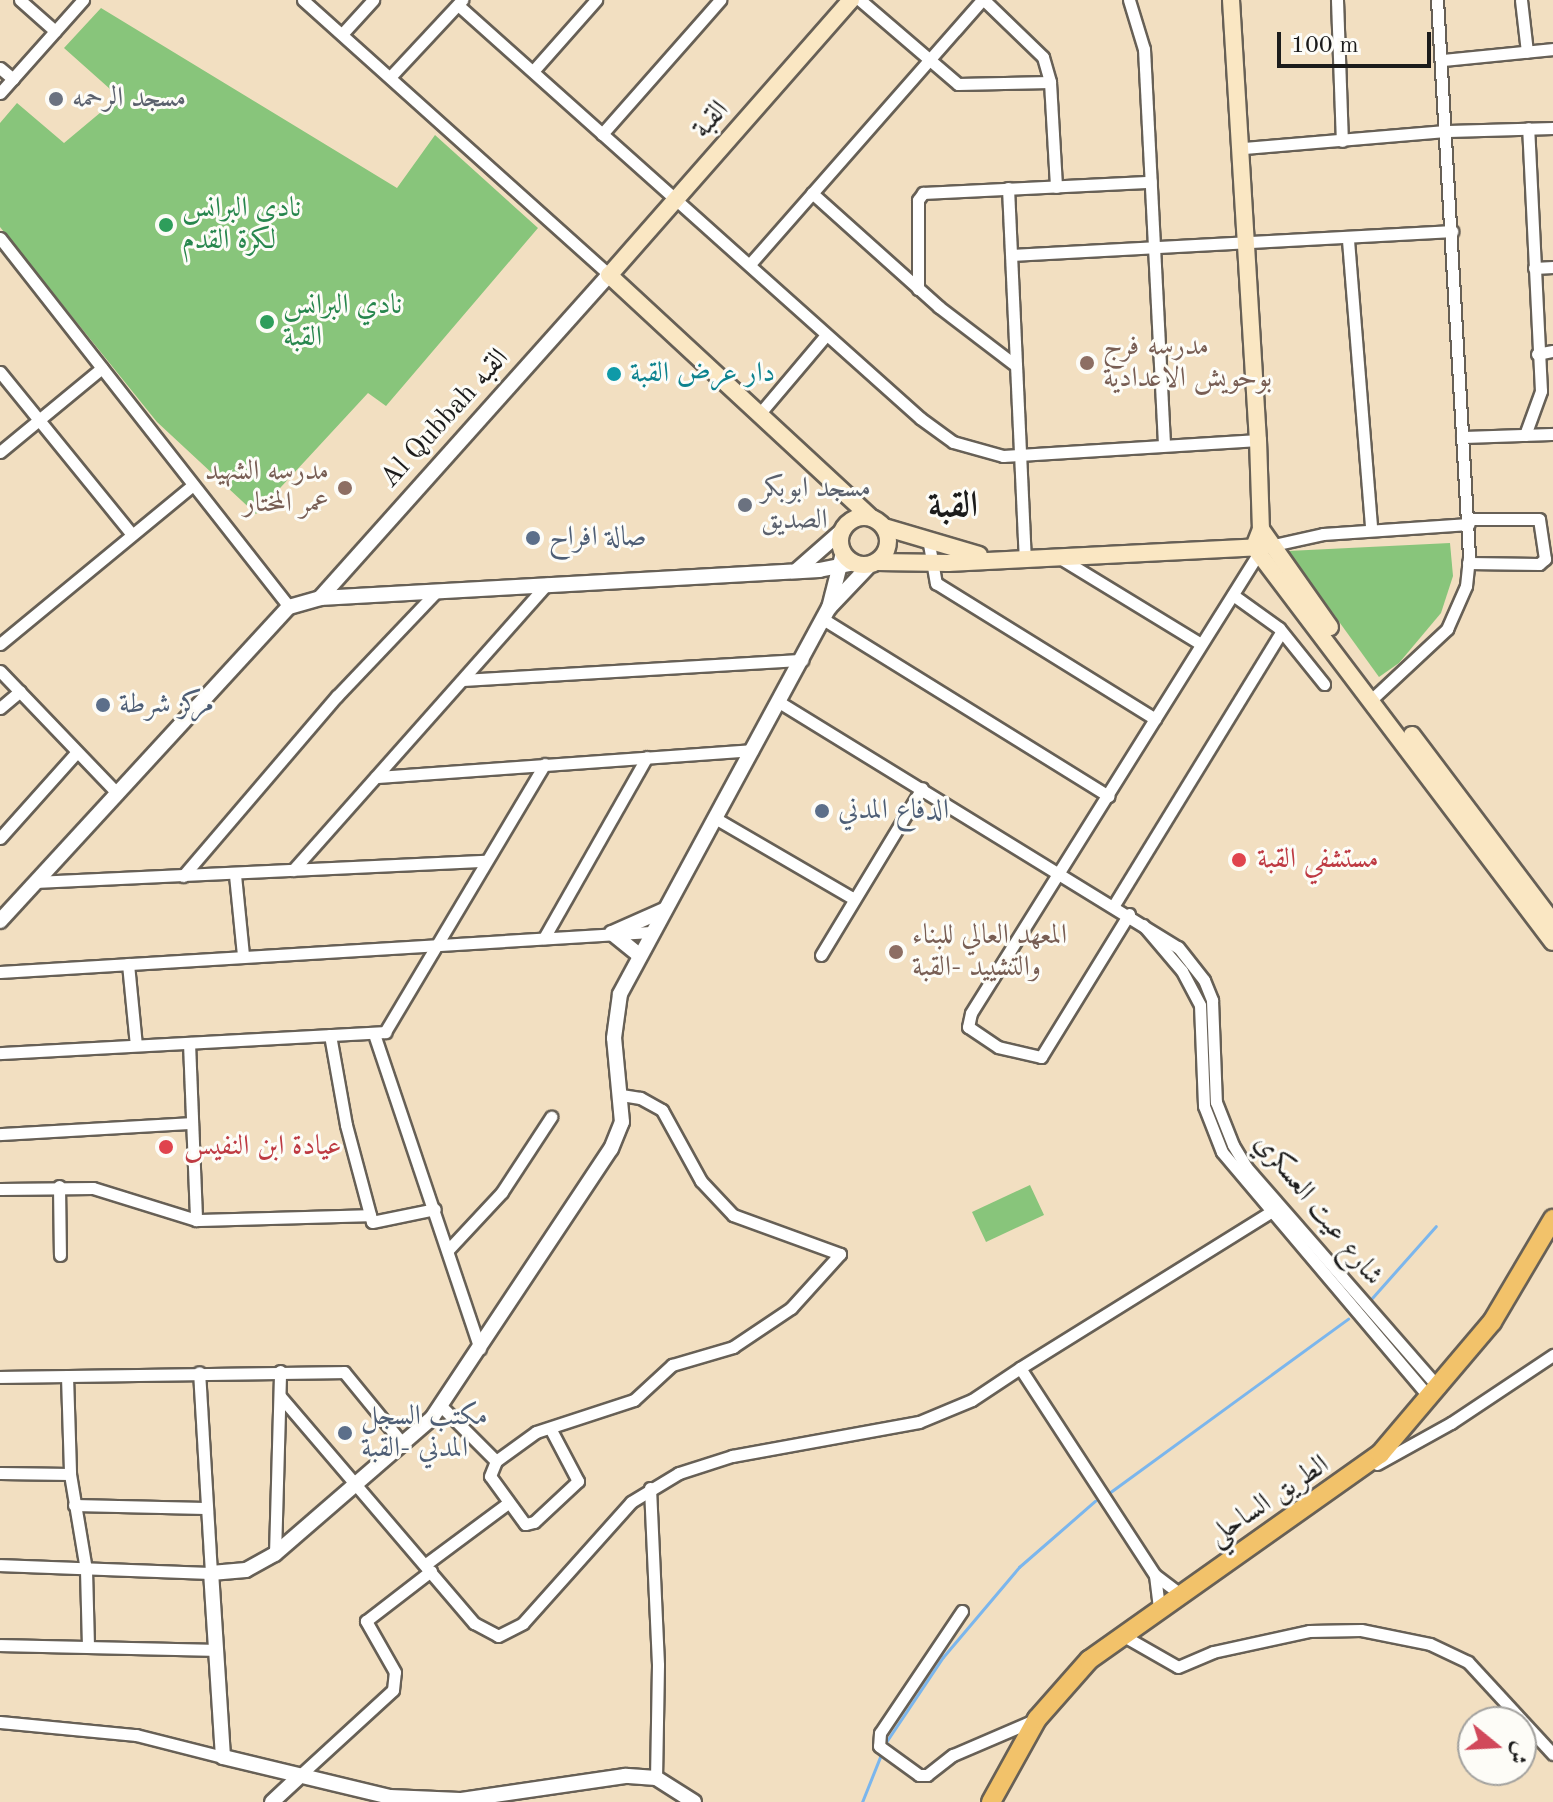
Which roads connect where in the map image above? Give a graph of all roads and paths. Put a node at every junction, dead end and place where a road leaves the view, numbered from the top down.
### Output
1 (20, 0) edge
2 (83, 0) edge
3 (304, 0) edge
4 (373, 0) edge
5 (596, 0) edge
6 (720, 0) edge
7 (851, 0) edge
8 (860, 0) edge
9 (983, 0) edge
10 (1129, 0) edge
11 (1231, 0) edge
12 (1337, 0) edge
13 (1437, 0) edge
14 (1521, 0) edge
15 (460, 3) edge
16 (55, 31) junction
17 (343, 33) junction
18 (1553, 49) edge
19 (1527, 52) junction
20 (928, 60) junction
21 (1443, 60) junction
22 (0, 68) edge
23 (534, 70) junction
24 (392, 75) junction
25 (13, 79) junction
26 (1050, 82) junction
27 (0, 93) edge
28 (1528, 128) junction
29 (1553, 128) edge
30 (1448, 131) junction
31 (602, 134) junction
32 (1342, 141) junction
33 (1244, 148) junction
34 (1151, 182) junction
35 (1056, 187) junction
36 (1008, 188) junction
37 (812, 193) junction
38 (676, 197) junction
39 (1452, 231) junction
40 (0, 238) edge
41 (1348, 240) junction
42 (1250, 246) junction
43 (1154, 250) junction
44 (1012, 255) junction
45 (750, 264) junction
46 (1553, 267) edge
47 (1534, 268) junction
48 (609, 275) junction
49 (918, 289) junction
50 (826, 335) junction
51 (1553, 351) edge
52 (1537, 354) junction
53 (1015, 365) junction
54 (102, 368) junction
55 (0, 372) edge
56 (761, 412) junction
57 (38, 421) junction
58 (1553, 434) edge
59 (1525, 435) junction
60 (1462, 437) junction
61 (1258, 440) junction
62 (1164, 444) junction
63 (0, 452) edge
64 (1020, 455) junction
65 (193, 485) junction
66 (1469, 522) junction
67 (878, 523) junction
68 (1371, 528) junction
69 (844, 529) junction
70 (131, 533) junction
71 (929, 544) junction
72 (1260, 549) junction
73 (988, 558) junction
74 (1025, 558) junction
75 (1060, 558) junction
76 (857, 562) junction
77 (1468, 563) junction
78 (929, 564) junction
79 (796, 571) junction
80 (547, 584) junction
81 (436, 592) junction
82 (1233, 595) junction
83 (320, 598) junction
84 (289, 607) junction
85 (826, 614) junction
86 (0, 624) edge
87 (1281, 632) junction
88 (4, 639) edge
89 (1201, 644) junction
90 (802, 660) junction
91 (0, 671) edge
92 (464, 680) junction
93 (1324, 684) dead end
94 (20, 691) junction
95 (1376, 696) junction
96 (779, 702) junction
97 (0, 708) edge
98 (1155, 719) junction
99 (752, 750) junction
100 (77, 752) junction
101 (647, 757) junction
102 (545, 764) junction
103 (376, 777) junction
104 (922, 788) junction
105 (117, 793) junction
106 (1109, 796) junction
107 (715, 818) junction
108 (2, 831) edge
109 (486, 861) junction
110 (293, 870) junction
111 (1062, 873) junction
112 (235, 875) junction
113 (183, 876) junction
114 (35, 882) junction
115 (851, 897) junction
116 (1114, 905) junction
117 (664, 910) junction
118 (1129, 914) junction
119 (0, 921) edge
120 (1553, 922) edge
121 (651, 932) junction
122 (612, 933) junction
123 (544, 938) junction
124 (1553, 942) edge
125 (437, 945) junction
126 (243, 955) junction
127 (639, 955) junction
128 (821, 955) dead end
129 (128, 964) junction
130 (0, 972) edge
131 (374, 1034) junction
132 (330, 1035) junction
133 (189, 1043) junction
134 (136, 1045) junction
135 (0, 1053) edge
136 (621, 1095) junction
137 (551, 1117) dead end
138 (192, 1123) junction
139 (0, 1134) edge
140 (1242, 1171) junction
141 (59, 1186) junction
142 (0, 1189) edge
143 (435, 1209) junction
144 (1269, 1213) junction
145 (370, 1215) junction
146 (1553, 1219) edge
147 (196, 1220) junction
148 (448, 1250) junction
149 (60, 1255) dead end
150 (480, 1349) junction
151 (1553, 1355) edge
152 (1020, 1368) junction
153 (280, 1371) junction
154 (199, 1372) junction
155 (67, 1376) junction
156 (0, 1377) edge
157 (1434, 1393) junction
158 (280, 1396) junction
159 (442, 1407) junction
160 (550, 1428) junction
161 (403, 1444) junction
162 (496, 1461) junction
163 (1364, 1470) junction
164 (0, 1473) edge
165 (70, 1474) junction
166 (358, 1486) junction
167 (650, 1488) junction
168 (508, 1503) junction
169 (74, 1505) junction
170 (205, 1508) junction
171 (275, 1554) junction
172 (0, 1565) edge
173 (428, 1567) junction
174 (86, 1570) junction
175 (211, 1573) junction
176 (1155, 1575) junction
177 (1180, 1594) junction
178 (1159, 1607) junction
179 (962, 1611) dead end
180 (1121, 1634) junction
181 (88, 1644) junction
182 (0, 1645) edge
183 (214, 1650) junction
184 (1037, 1719) junction
185 (0, 1722) edge
186 (1553, 1754) edge
187 (223, 1757) junction
188 (656, 1778) junction
189 (297, 1779) junction
190 (272, 1802) edge
191 (694, 1802) edge
192 (991, 1802) edge

1 - 16 street
2 - 16 street
3 - 17 street
4 - 17 street
5 - 23 street
6 - 31 street
7 - 38 main road, القبة
8 - 20 street
9 - 20 street
9 - 26 street
10 - 34 street
11 - 33 main road
12 - 32 street
13 - 21 street
14 - 19 street
15 - 23 street
15 - 24 street
16 - 25 street
17 - 24 street
18 - 19 street
19 - 21 street
20 - 26 street
20 - 37 street
21 - 30 street
22 - 25 street
23 - 31 street
24 - 48 street
25 - 27 street
26 - 35 street
28 - 29 street
28 - 30 street
28 - 47 street
30 - 32 street
30 - 39 street
31 - 38 street
32 - 33 street
33 - 42 main road
34 - 35 street
34 - 43 street
35 - 36 street
36 - 44 street
36 - 49 street
37 - 45 street
37 - 49 street
38 - 45 street
38 - 48 main road, القبة
39 - 41 street
39 - 60 street
40 - 54 street
41 - 42 street
41 - 68 street
42 - 43 street
42 - 61 main road
43 - 44 street
43 - 62 street
44 - 53 street
45 - 50 street
46 - 47 street
47 - 52 street
48 - 56 main road
48 - 83 street, Al Qubbah القبه
49 - 53 street
50 - 56 street
50 - 64 street
51 - 52 street
52 - 59 street
53 - 64 street
54 - 57 street
54 - 65 street
55 - 57 street
56 - 67 main road
57 - 63 street
57 - 70 street
58 - 59 street
59 - 60 street
60 - 66 street
61 - 62 street
61 - 72 main road
62 - 64 street
64 - 74 street
65 - 70 street
65 - 84 street
66 - 68 street
66 - 77 street
66 - 77 street
67 - 69 main road
67 - 71 main road
67 - 76 main road
68 - 72 street
69 - 76 main road
69 - 79 street
70 - 88 street
71 - 73 main road
71 - 78 street
72 - 75 main road
72 - 82 street
72 - 95 main road
73 - 74 main road
73 - 78 main road
74 - 75 main road
75 - 89 street
76 - 78 main road
76 - 79 street
76 - 85 street
76 - 85 street
77 - 95 street
78 - 98 street
79 - 80 street
80 - 81 street
80 - 92 street
81 - 83 street
81 - 113 street
82 - 87 street
82 - 89 street
83 - 84 street
84 - 105 street
85 - 90 street
85 - 106 street
86 - 88 street
87 - 93 street
87 - 116 street
89 - 98 street
90 - 92 street
90 - 96 street
91 - 94 street
92 - 103 street
94 - 97 street
94 - 100 street
95 - 120 main road
95 - 124 main road
96 - 99 street
96 - 104 street, شارع عيت العسكري
98 - 106 street
99 - 101 street
99 - 107 street
100 - 105 street
100 - 108 street
101 - 102 street
101 - 123 street
102 - 103 street
102 - 109 street
103 - 110 street
104 - 111 street, شارع عيت العسكري
104 - 115 street
105 - 114 street
106 - 111 street
107 - 115 street
107 - 117 street
109 - 110 street
109 - 125 street
110 - 112 street
111 - 116 street, شارع عيت العسكري
111 - 118 street
112 - 113 street
112 - 126 street
113 - 114 street
114 - 119 street
115 - 128 street
116 - 118 street, شارع عيت العسكري
117 - 121 street
117 - 122 street
118 - 140 street, شارع عيت العسكري
121 - 122 street
121 - 127 street
122 - 123 street
122 - 127 street
123 - 125 street
125 - 126 street
125 - 131 street
126 - 129 street
127 - 136 street
129 - 130 street
129 - 134 street
131 - 132 street
131 - 143 street
132 - 133 street
132 - 145 street
133 - 134 street
133 - 138 street
134 - 135 street
136 - 150 street
136 - 160 street
137 - 148 street
138 - 139 street
138 - 147 street
140 - 144 street, شارع عيت العسكري
140 - 157 street, شارع عيت العسكري
141 - 142 street
141 - 147 street
141 - 149 street
143 - 145 street
143 - 148 street
144 - 152 street
144 - 157 street, شارع عيت العسكري
145 - 147 street
146 - 157 highway, الطريق الساحلي
148 - 150 street
150 - 159 street
151 - 163 street
152 - 167 street
152 - 176 street
153 - 154 street
153 - 158 street
153 - 161 street
154 - 155 street
154 - 170 street
155 - 156 street
155 - 165 street
157 - 163 highway, الطريق الساحلي
158 - 166 street
158 - 171 street
159 - 161 street
159 - 162 street
160 - 162 street
160 - 168 street
161 - 166 street
162 - 168 street
163 - 177 highway, الطريق الساحلي
164 - 165 street
165 - 169 street
166 - 171 street
166 - 173 street
167 - 173 street
167 - 188 street
168 - 173 street
169 - 170 street
169 - 174 street
170 - 175 street
171 - 175 street
172 - 174 street
173 - 189 street
174 - 175 street
174 - 181 street
175 - 183 street
176 - 177 street
176 - 178 street
177 - 178 highway, الطريق الساحلي
178 - 180 highway, الطريق الساحلي
179 - 184 street
180 - 184 highway, الطريق الساحلي
180 - 186 street
181 - 182 street
181 - 183 street
183 - 187 street
184 - 192 highway, الطريق الساحلي
185 - 187 street
187 - 189 street
188 - 189 street
188 - 191 street
189 - 190 street

